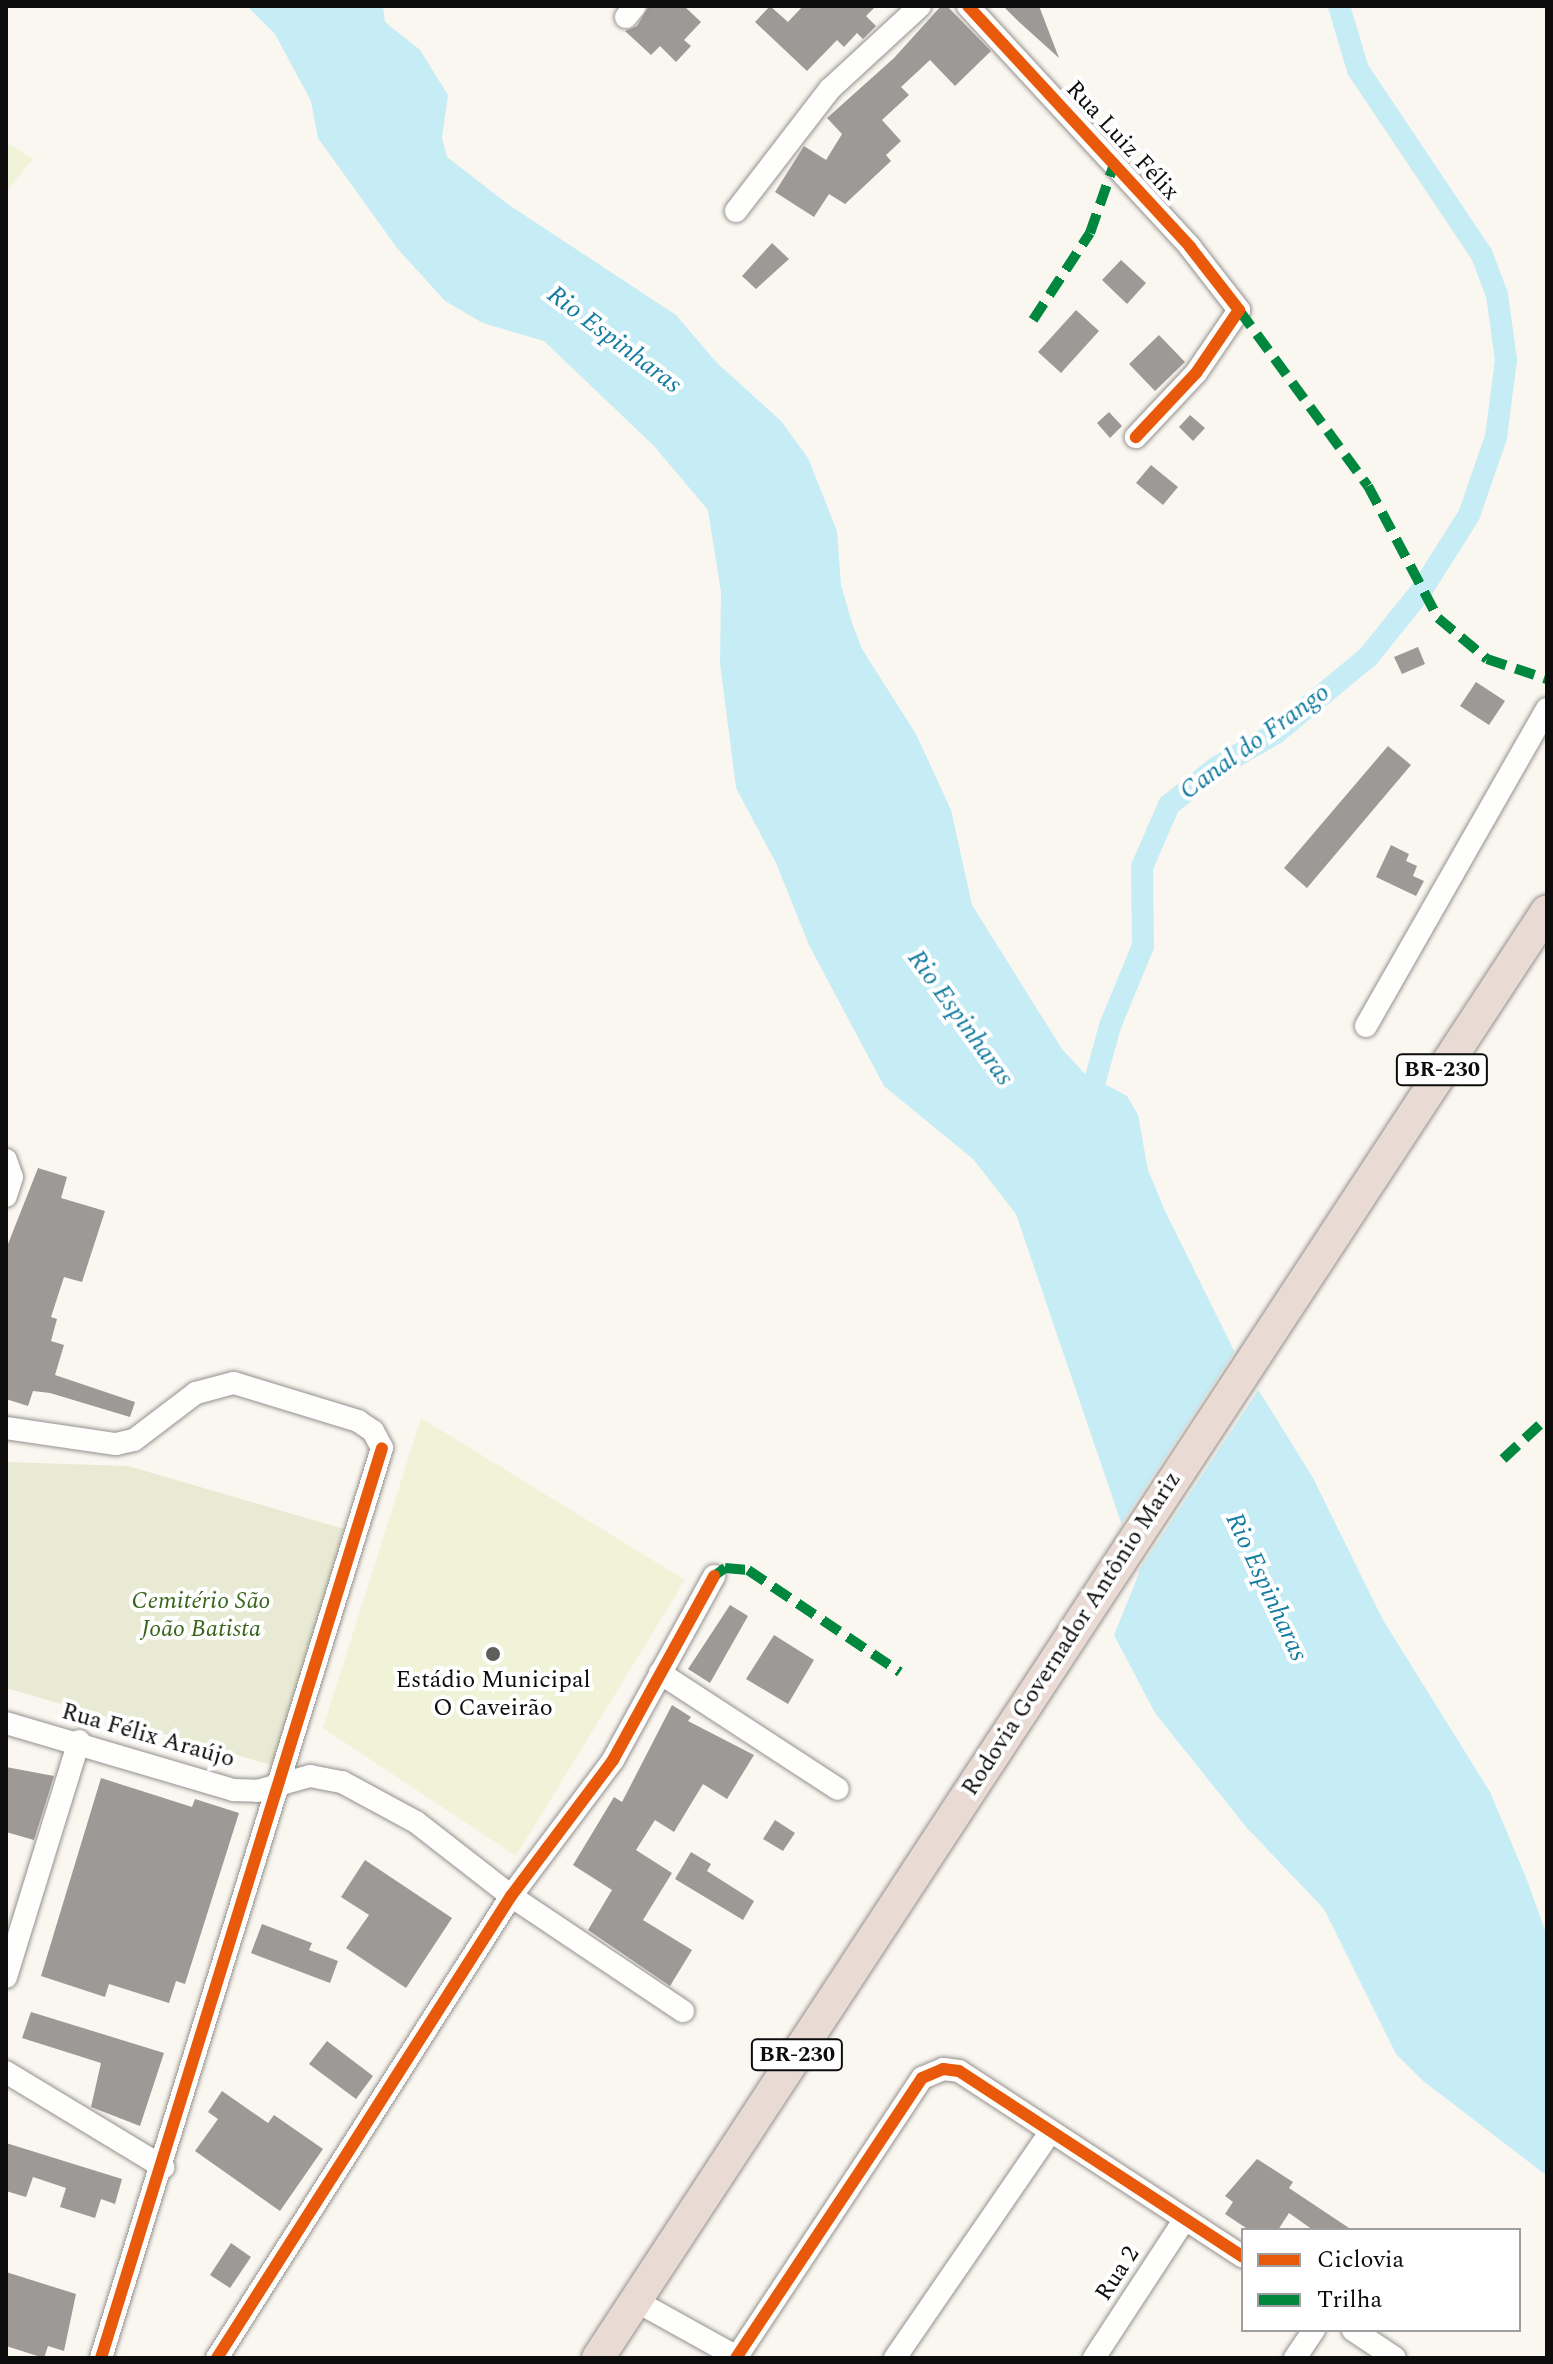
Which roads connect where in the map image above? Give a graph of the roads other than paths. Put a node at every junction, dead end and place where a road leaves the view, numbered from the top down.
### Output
1 (920, 6) edge
2 (968, 6) edge
3 (736, 211) dead end
4 (1136, 437) dead end
5 (1547, 709) edge
6 (1547, 911) edge
7 (1366, 1026) dead end
8 (6, 1428) edge
9 (714, 1576) dead end
10 (660, 1673) junction
11 (6, 1723) edge
12 (79, 1741) junction
13 (278, 1787) junction
14 (838, 1789) dead end
15 (511, 1896) junction
16 (6, 1977) edge
17 (683, 2011) dead end
18 (6, 2072) edge
19 (1051, 2131) junction
20 (163, 2167) junction
21 (1185, 2219) junction
22 (1241, 2256) edge
23 (636, 2301) junction
24 (1313, 2332) edge
25 (1356, 2332) edge
26 (101, 2358) edge
27 (217, 2358) edge
28 (598, 2358) edge
29 (738, 2358) edge
30 (895, 2358) edge
31 (1094, 2358) edge
32 (1295, 2358) edge
33 (1395, 2358) edge

1 - 3 street
2 - 4 street, Rua Luiz Félix
5 - 7 street
6 - 23 highway, Rodovia Governador Antônio Mariz / BR-230
8 - 13 street
9 - 10 street
10 - 14 street
10 - 15 street
11 - 12 street, Rua Félix Araújo
12 - 13 street, Rua Félix Araújo
12 - 16 street
13 - 15 street, Rua Félix Araújo
13 - 20 street
15 - 17 street, Rua Félix Araújo
15 - 27 street
18 - 20 street
19 - 21 street
19 - 29 street
19 - 30 street
20 - 26 street
21 - 22 street
21 - 31 street, Rua 2
23 - 28 highway, Rodovia Governador Antônio Mariz / BR-230
23 - 29 street
24 - 32 street
25 - 33 street

